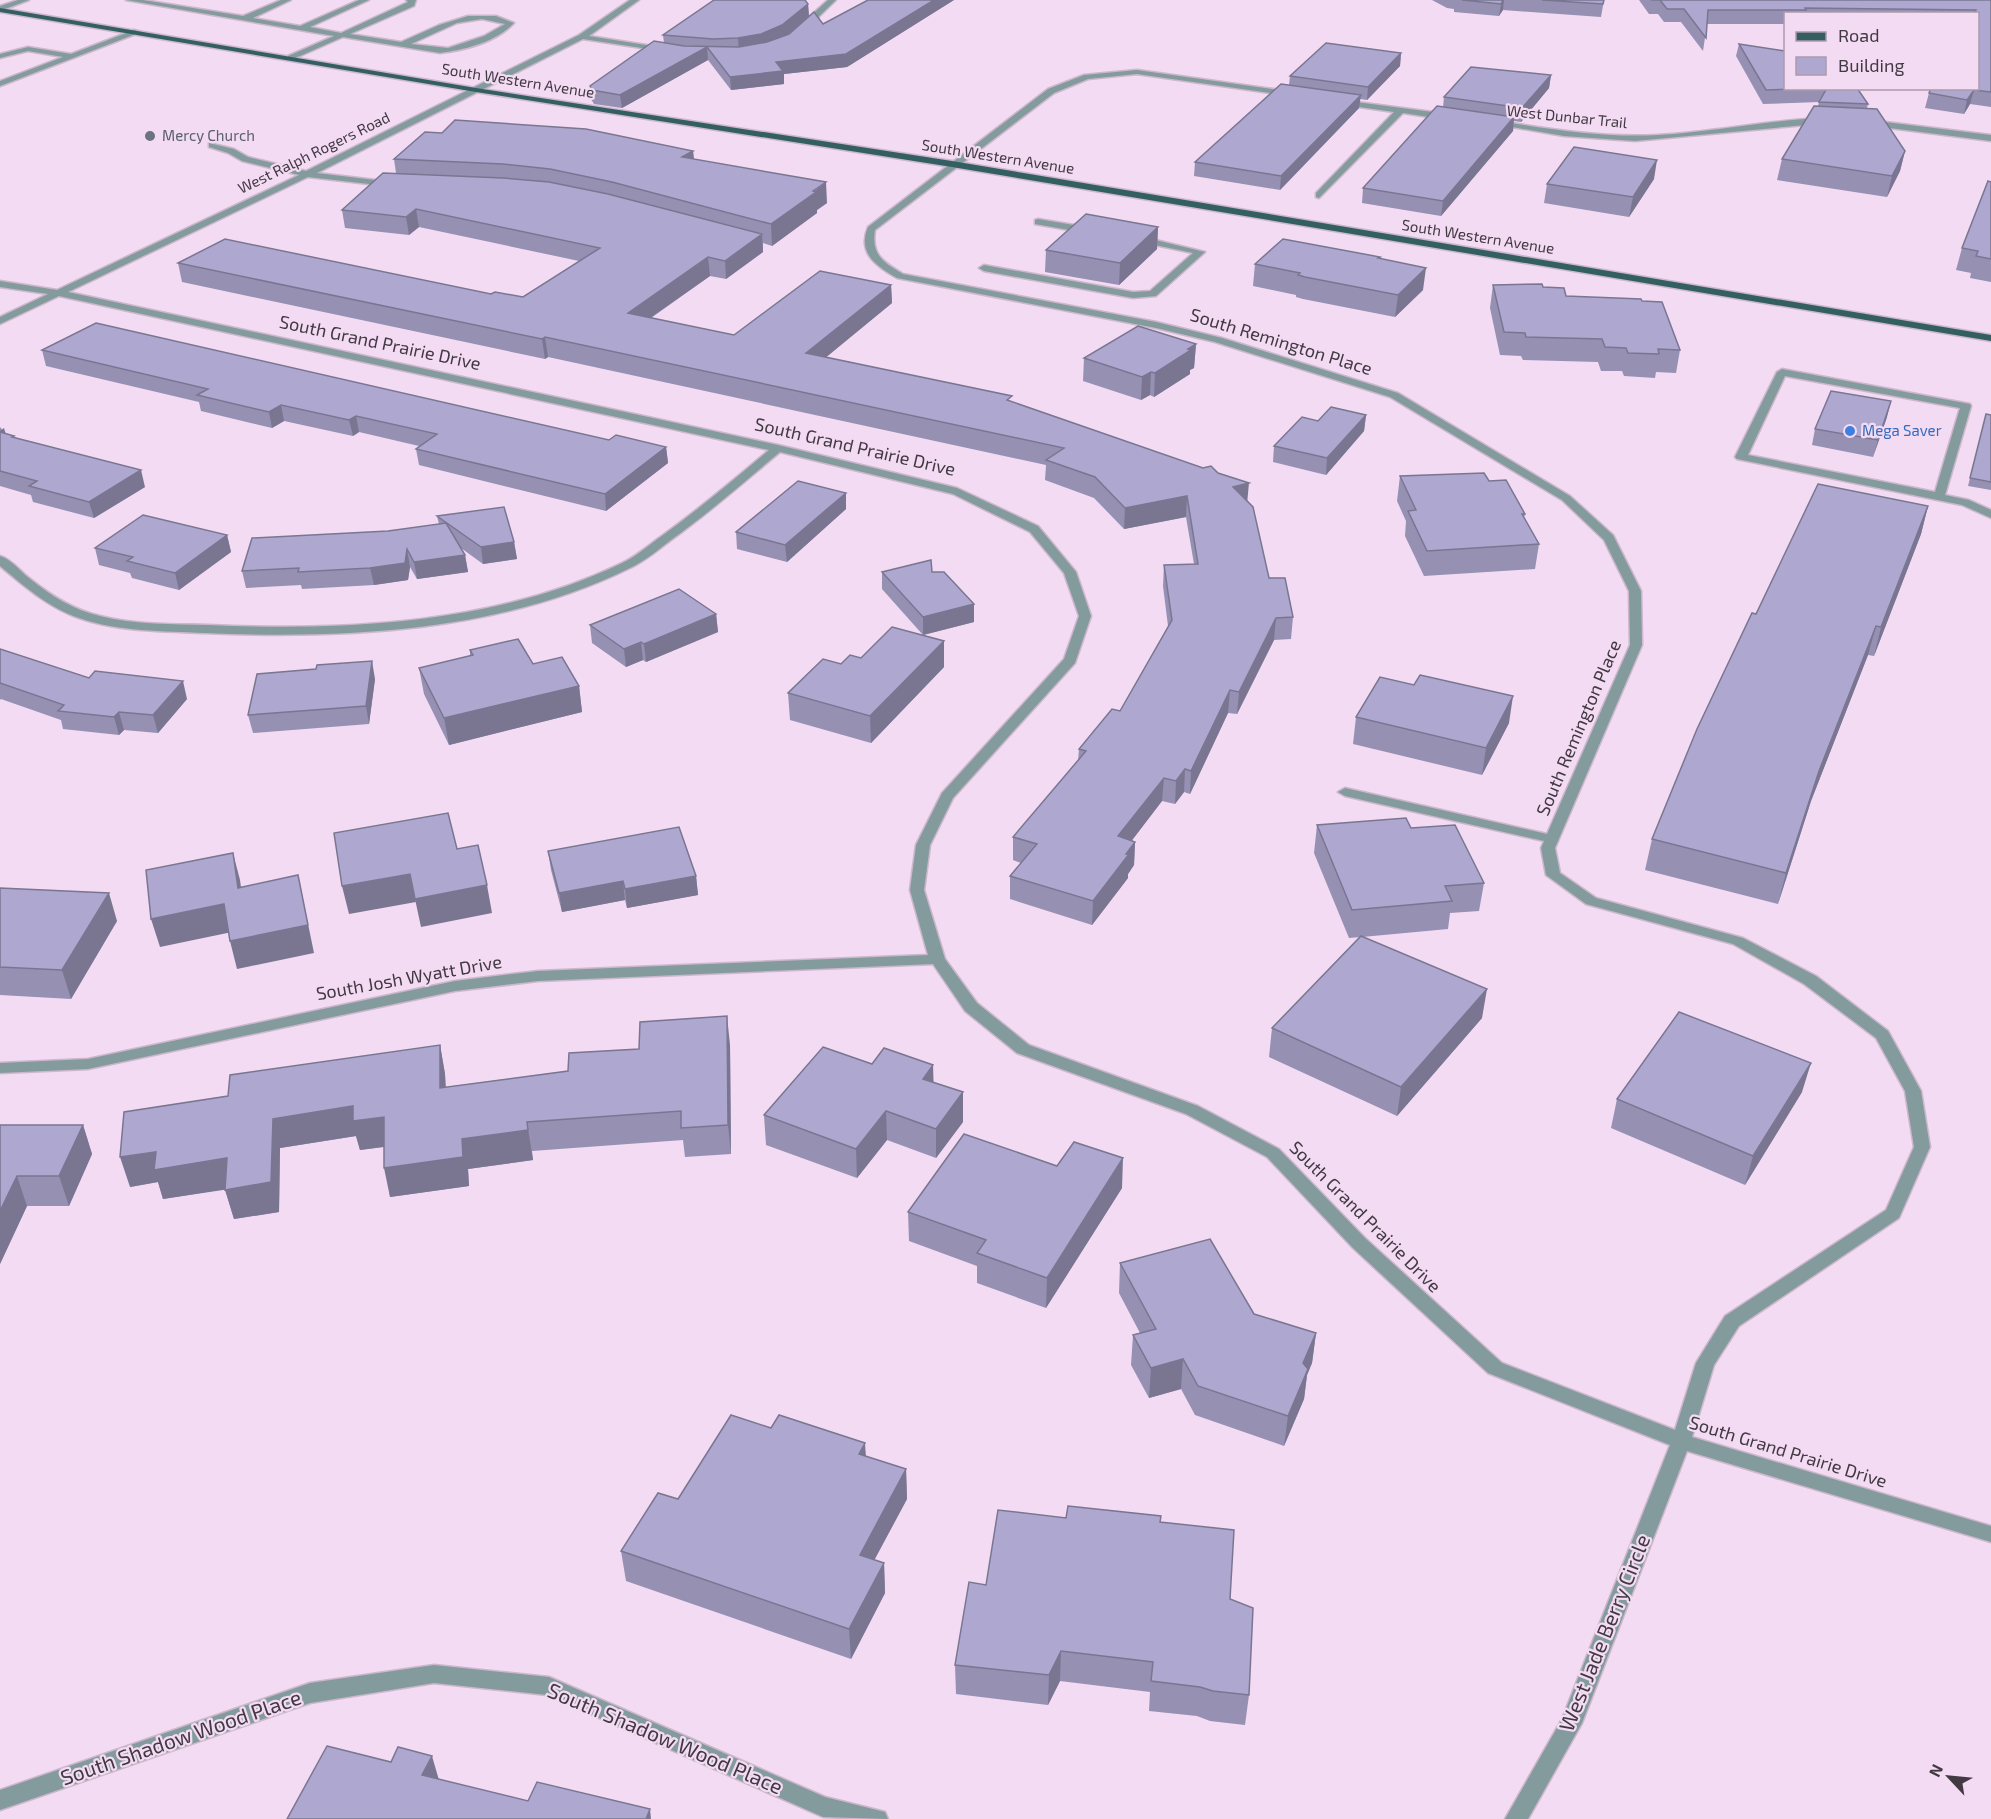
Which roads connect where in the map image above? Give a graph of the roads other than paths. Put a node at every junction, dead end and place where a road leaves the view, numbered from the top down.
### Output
1 (25, 0) edge
2 (130, 0) edge
3 (287, 0) edge
4 (365, 0) edge
5 (410, 0) edge
6 (635, 0) edge
7 (832, 0) edge
8 (155, 2) edge
9 (0, 10) edge
10 (244, 18) junction
11 (301, 28) junction
12 (137, 32) junction
13 (342, 35) junction
14 (794, 35) edge
15 (582, 37) junction
16 (402, 45) junction
17 (675, 52) edge
18 (0, 56) edge
19 (69, 56) junction
20 (291, 58) junction
21 (0, 84) edge
22 (476, 90) junction
23 (1298, 95) edge
24 (1332, 100) edge
25 (1401, 110) junction
26 (1458, 118) edge
27 (1831, 121) edge
28 (1481, 122) edge
29 (1862, 122) edge
30 (1991, 138) edge
31 (212, 145) dead end
32 (952, 164) junction
33 (307, 174) junction
34 (408, 186) edge
35 (1319, 195) dead end
36 (1038, 222) dead end
37 (1105, 233) edge
38 (1128, 237) edge
39 (984, 268) dead end
40 (0, 284) edge
41 (58, 293) junction
42 (0, 321) edge
43 (1991, 338) edge
44 (778, 448) junction
45 (1939, 497) junction
46 (1991, 514) edge
47 (0, 560) edge
48 (1345, 792) dead end
49 (1552, 839) junction
50 (937, 959) junction
51 (0, 1068) edge
52 (1681, 1441) junction
53 (1991, 1534) edge
54 (0, 1800) edge
55 (877, 1819) edge
56 (1516, 1819) edge

1 - 9 street
2 - 8 street
3 - 10 street
4 - 11 street
5 - 13 street
6 - 15 street, West Ralph Rogers Road
7 - 14 street
8 - 10 street
9 - 12 main road, South Western Avenue
10 - 11 street
11 - 13 street
12 - 19 street
12 - 20 main road, South Western Avenue
13 - 16 street
13 - 20 street
15 - 17 street
15 - 22 street, West Ralph Rogers Road
16 - 16 street
18 - 19 street
19 - 21 street
20 - 22 main road, South Western Avenue
22 - 32 main road, South Western Avenue
22 - 33 street, West Ralph Rogers Road
23 - 32 street
24 - 25 street
25 - 26 street
25 - 35 street
27 - 28 street, West Dunbar Trail
29 - 30 street
31 - 33 street
32 - 43 main road, South Western Avenue
32 - 49 street, South Remington Place
33 - 34 street
33 - 41 street, West Ralph Rogers Road
36 - 37 street
38 - 39 street
40 - 41 street, South Grand Prairie Drive
41 - 42 street, West Ralph Rogers Road
41 - 44 street, South Grand Prairie Drive
44 - 47 street
44 - 50 street, South Grand Prairie Drive
45 - 45 street
45 - 46 street
48 - 49 street
49 - 52 street, South Remington Place
50 - 51 street, South Josh Wyatt Drive
50 - 52 street, South Grand Prairie Drive
52 - 53 street, South Grand Prairie Drive
52 - 56 street, West Jade Berry Circle
54 - 55 street, South Shadow Wood Place

